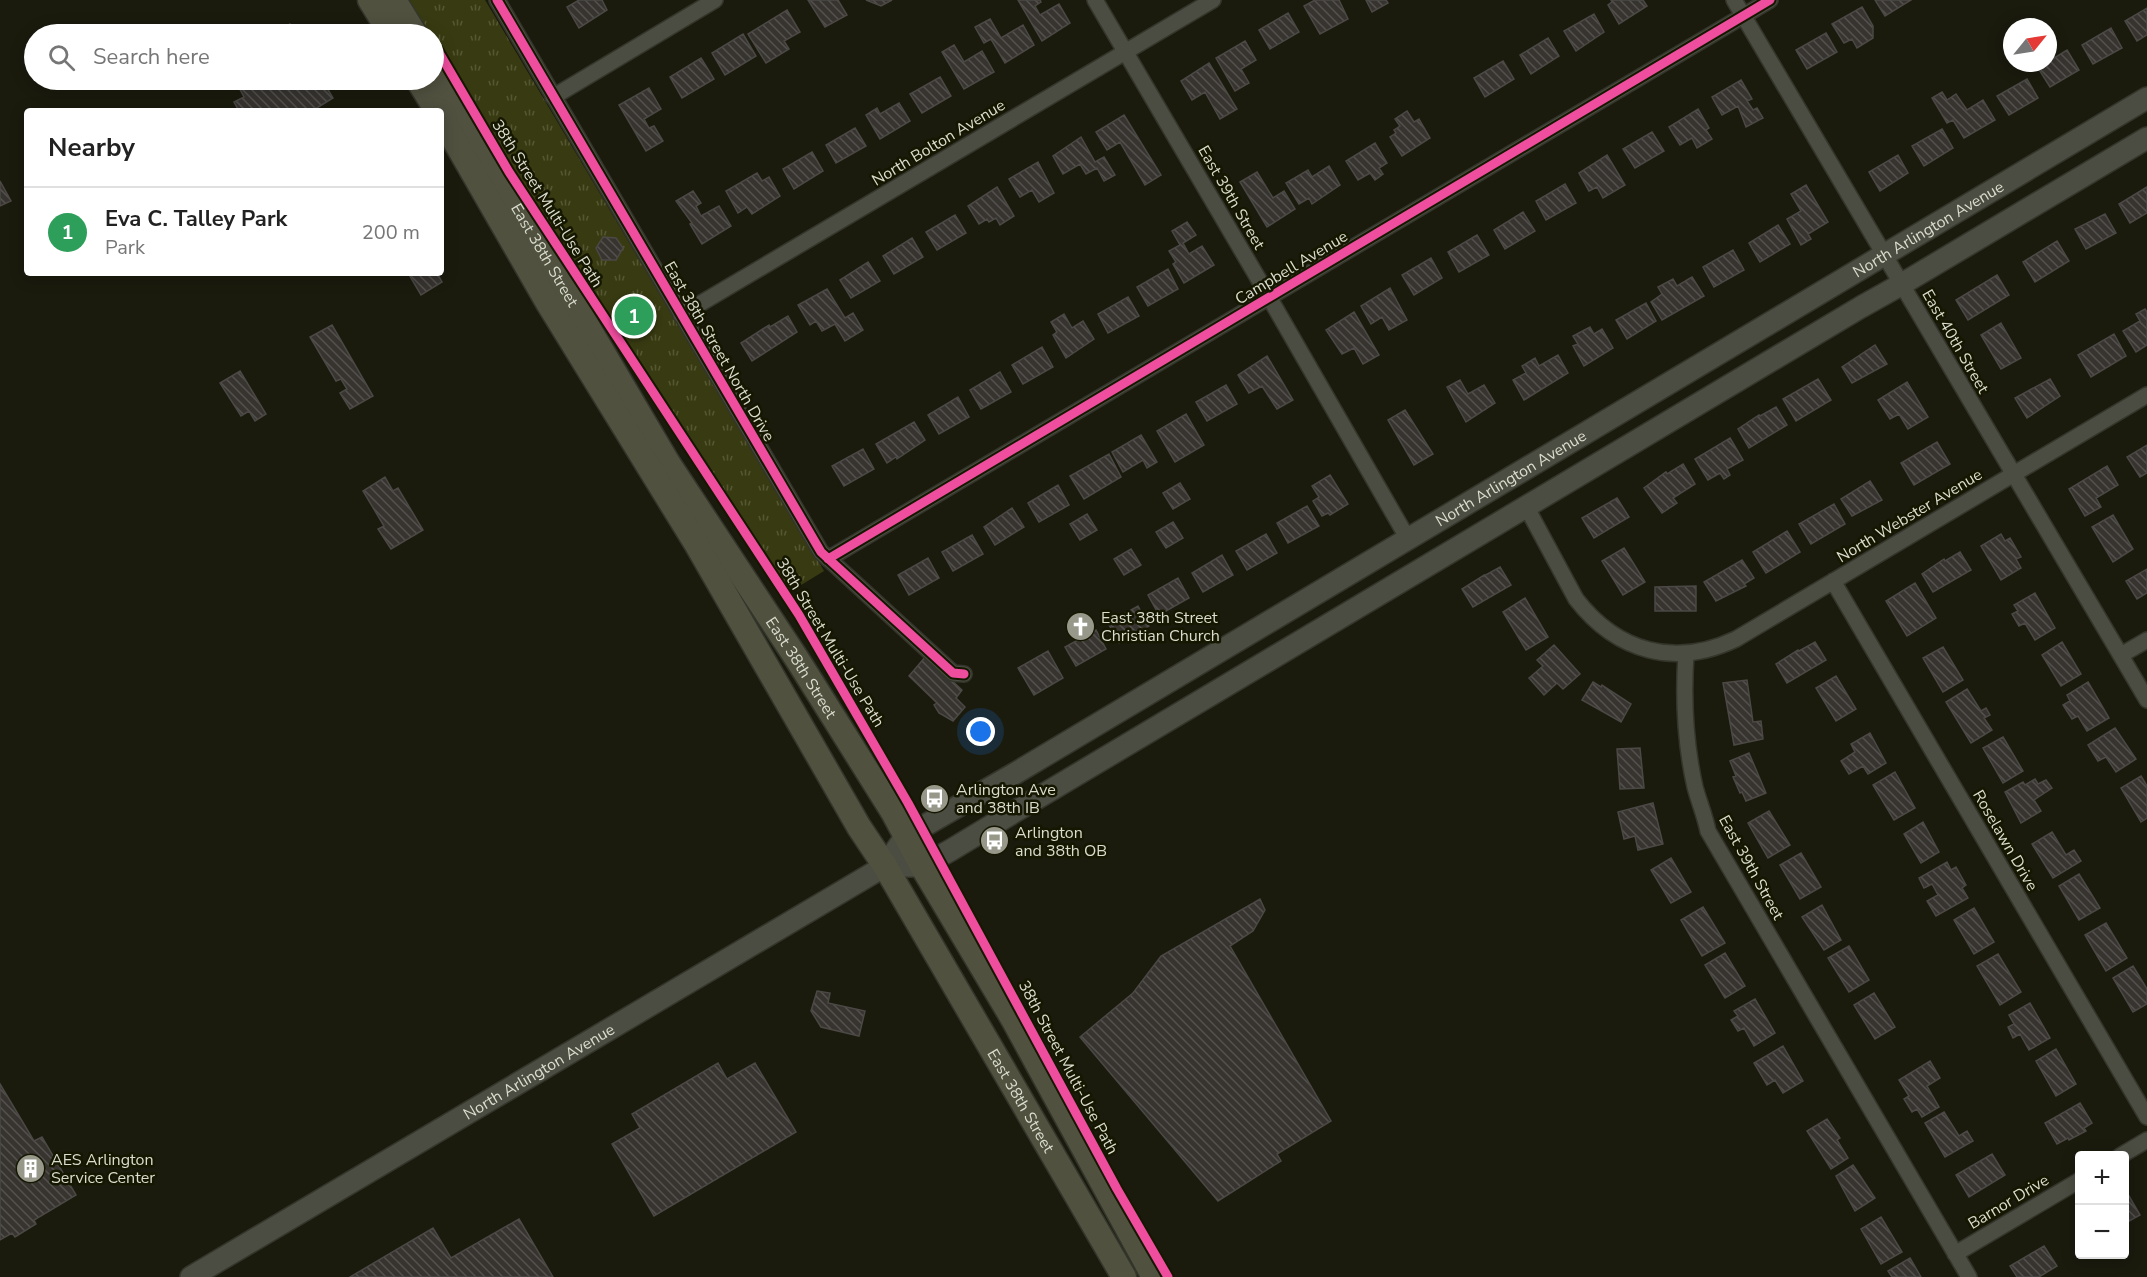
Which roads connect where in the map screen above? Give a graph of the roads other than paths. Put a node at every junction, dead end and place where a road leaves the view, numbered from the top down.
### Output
1 (370, 0) edge
2 (394, 0) edge
3 (497, 0) edge
4 (715, 0) edge
5 (1095, 0) edge
6 (1213, 0) edge
7 (1734, 0) edge
8 (1770, 0) edge
9 (1743, 16) junction
10 (385, 24) edge
11 (409, 24) edge
12 (1125, 52) junction
13 (444, 83) edge
14 (424, 90) edge
15 (553, 97) junction
16 (2147, 98) edge
17 (435, 108) edge
18 (444, 122) edge
19 (2147, 138) edge
20 (1884, 254) junction
21 (1902, 284) junction
22 (1269, 297) junction
23 (681, 315) junction
24 (2147, 395) edge
25 (2014, 474) junction
26 (1527, 508) junction
27 (1408, 539) junction
28 (828, 559) junction
29 (1833, 581) junction
30 (2147, 640) edge
31 (1686, 654) junction
32 (2121, 655) junction
33 (964, 674) dead end
34 (2147, 700) edge
35 (905, 837) junction
36 (885, 866) junction
37 (922, 866) junction
38 (2147, 1117) edge
39 (2147, 1140) edge
40 (2127, 1151) edge
41 (2075, 1182) edge
42 (1955, 1254) junction
43 (191, 1277) edge
44 (1124, 1277) edge
45 (1154, 1277) edge
46 (1969, 1277) edge

1 - 10 main road
2 - 11 main road
3 - 15 street, East 38th Street North Drive
4 - 15 street
5 - 12 street, East 39th Street
6 - 12 street, North Bolton Avenue
7 - 9 street, East 40th Street
8 - 9 street, Campbell Avenue
9 - 20 street, East 40th Street
9 - 22 street, Campbell Avenue
12 - 22 street, East 39th Street
12 - 23 street, North Bolton Avenue
13 - 35 main road, East 38th Street
14 - 17 main road
15 - 23 street, East 38th Street North Drive
16 - 20 main road, North Arlington Avenue
18 - 36 main road, East 38th Street
19 - 21 main road, North Arlington Avenue
20 - 21 street, East 40th Street
20 - 27 main road, North Arlington Avenue
21 - 25 street, East 40th Street
21 - 26 main road, North Arlington Avenue
22 - 27 street, East 39th Street
22 - 28 street, Campbell Avenue
23 - 28 street, East 38th Street North Drive
24 - 25 street, North Webster Avenue
25 - 29 street, North Webster Avenue
25 - 32 street, East 40th Street
26 - 31 street
26 - 37 main road, North Arlington Avenue
27 - 35 main road, North Arlington Avenue
28 - 33 street, East 38th Street North Drive
29 - 31 street, North Webster Avenue
29 - 38 street, Roselawn Drive
30 - 32 street
31 - 42 street, East 39th Street
32 - 34 street, East 40th Street
35 - 36 main road, North Arlington Avenue
35 - 37 main road, East 38th Street
36 - 37 main road
36 - 43 main road, North Arlington Avenue
36 - 44 main road, East 38th Street
37 - 45 main road, East 38th Street
39 - 40 street
41 - 42 street, Barnor Drive
42 - 46 street, East 39th Street

